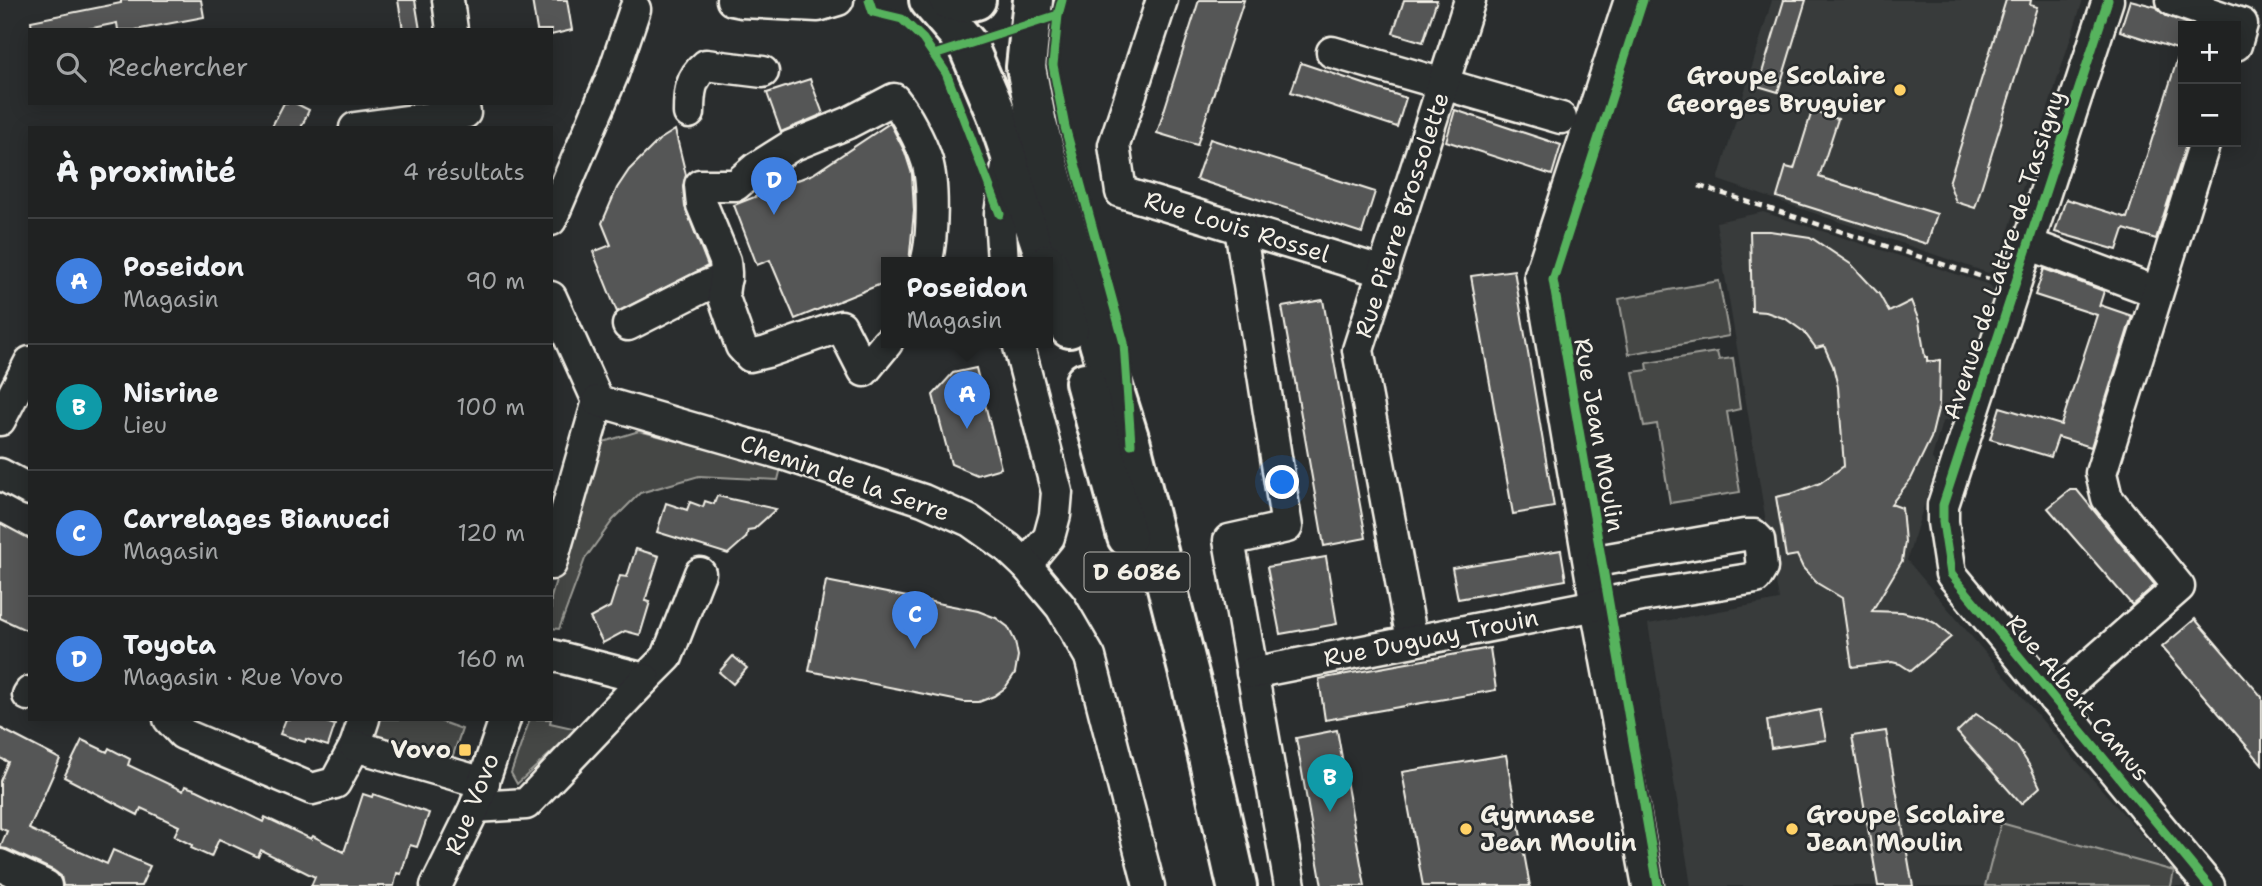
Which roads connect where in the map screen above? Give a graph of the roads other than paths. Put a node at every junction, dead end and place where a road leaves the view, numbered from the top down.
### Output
1 (448, 0) edge
2 (732, 0) edge
3 (838, 0) edge
4 (929, 0) edge
5 (949, 0) edge
6 (976, 0) edge
7 (1033, 0) edge
8 (1162, 0) edge
9 (1470, 0) edge
10 (1630, 0) edge
11 (1643, 0) edge
12 (2108, 0) edge
13 (2172, 0) edge
14 (785, 1) edge
15 (639, 3) edge
16 (2233, 21) edge
17 (452, 28) edge
18 (1332, 52) dead end
19 (763, 72) dead end
20 (1444, 84) junction
21 (463, 105) edge
22 (689, 113) dead end
23 (1561, 118) dead end
24 (370, 126) edge
25 (2203, 147) edge
26 (1009, 148) junction
27 (553, 215) edge
28 (1240, 228) junction
29 (2028, 244) junction
30 (928, 257) edge
31 (1003, 257) edge
32 (1045, 257) edge
33 (1384, 272) junction
34 (726, 278) junction
35 (1053, 281) edge
36 (2157, 292) junction
37 (553, 301) edge
38 (628, 325) dead end
39 (883, 348) edge
40 (1019, 348) edge
41 (28, 366) edge
42 (598, 401) junction
43 (0, 420) edge
44 (0, 474) edge
45 (28, 489) edge
46 (1943, 522) joint
47 (553, 557) edge
48 (1602, 560) junction
49 (1027, 565) junction
50 (700, 573) dead end
51 (1603, 605) junction
52 (1412, 640) junction
53 (553, 656) edge
54 (1252, 673) junction
55 (645, 679) junction
56 (2053, 698) junction
57 (171, 721) edge
58 (500, 721) edge
59 (360, 733) edge
60 (480, 795) junction
61 (0, 865) edge
62 (46, 886) edge
63 (436, 886) edge
64 (1149, 886) edge
65 (1210, 886) edge
66 (1237, 886) edge
67 (1290, 886) edge
68 (1648, 886) edge
69 (1658, 886) edge
70 (2209, 886) edge

1 - 17 street
2 - 14 street
3 - 14 street
4 - 26 main road, D 6086
5 - 6 main road
7 - 66 main road, D 6086
8 - 28 street, Rue Louis Rossel
9 - 20 street, Rue Pierre Brossolette
10 - 51 street, Rue Jean Moulin
11 - 48 street, Rue Jean Moulin
12 - 29 street, Avenue de Lattre de Tassigny
13 - 16 street
15 - 27 street
18 - 20 street
19 - 22 street
20 - 23 street
20 - 33 street, Rue Pierre Brossolette
21 - 24 street
25 - 36 street
26 - 31 street
26 - 32 main road, D 6086
28 - 33 street, Rue Louis Rossel
28 - 54 street
29 - 36 street
29 - 46 street, Avenue de Lattre de Tassigny
30 - 34 street
33 - 52 street, Rue Pierre Brossolette
34 - 38 street
34 - 39 street
35 - 65 main road, D 6086
36 - 56 street
37 - 42 street
40 - 49 street
41 - 43 street
42 - 47 street
42 - 49 street, Chemin de la Serre
44 - 45 street
46 - 56 street, Rue Albert Camus
48 - 51 street, Rue Jean Moulin
48 - 51 street, Rue Duguay Trouin
49 - 64 street, Chemin de la Serre
50 - 55 street
51 - 52 street, Rue Duguay Trouin
51 - 68 street, Rue Jean Moulin
51 - 69 street, Rue Jean Moulin
52 - 54 street, Rue Duguay Trouin
53 - 55 street
54 - 67 street
55 - 60 street
56 - 70 street, Rue Albert Camus
57 - 59 street
58 - 60 street, Rue Vovo
59 - 60 street
60 - 63 street, Rue Vovo
61 - 62 street

